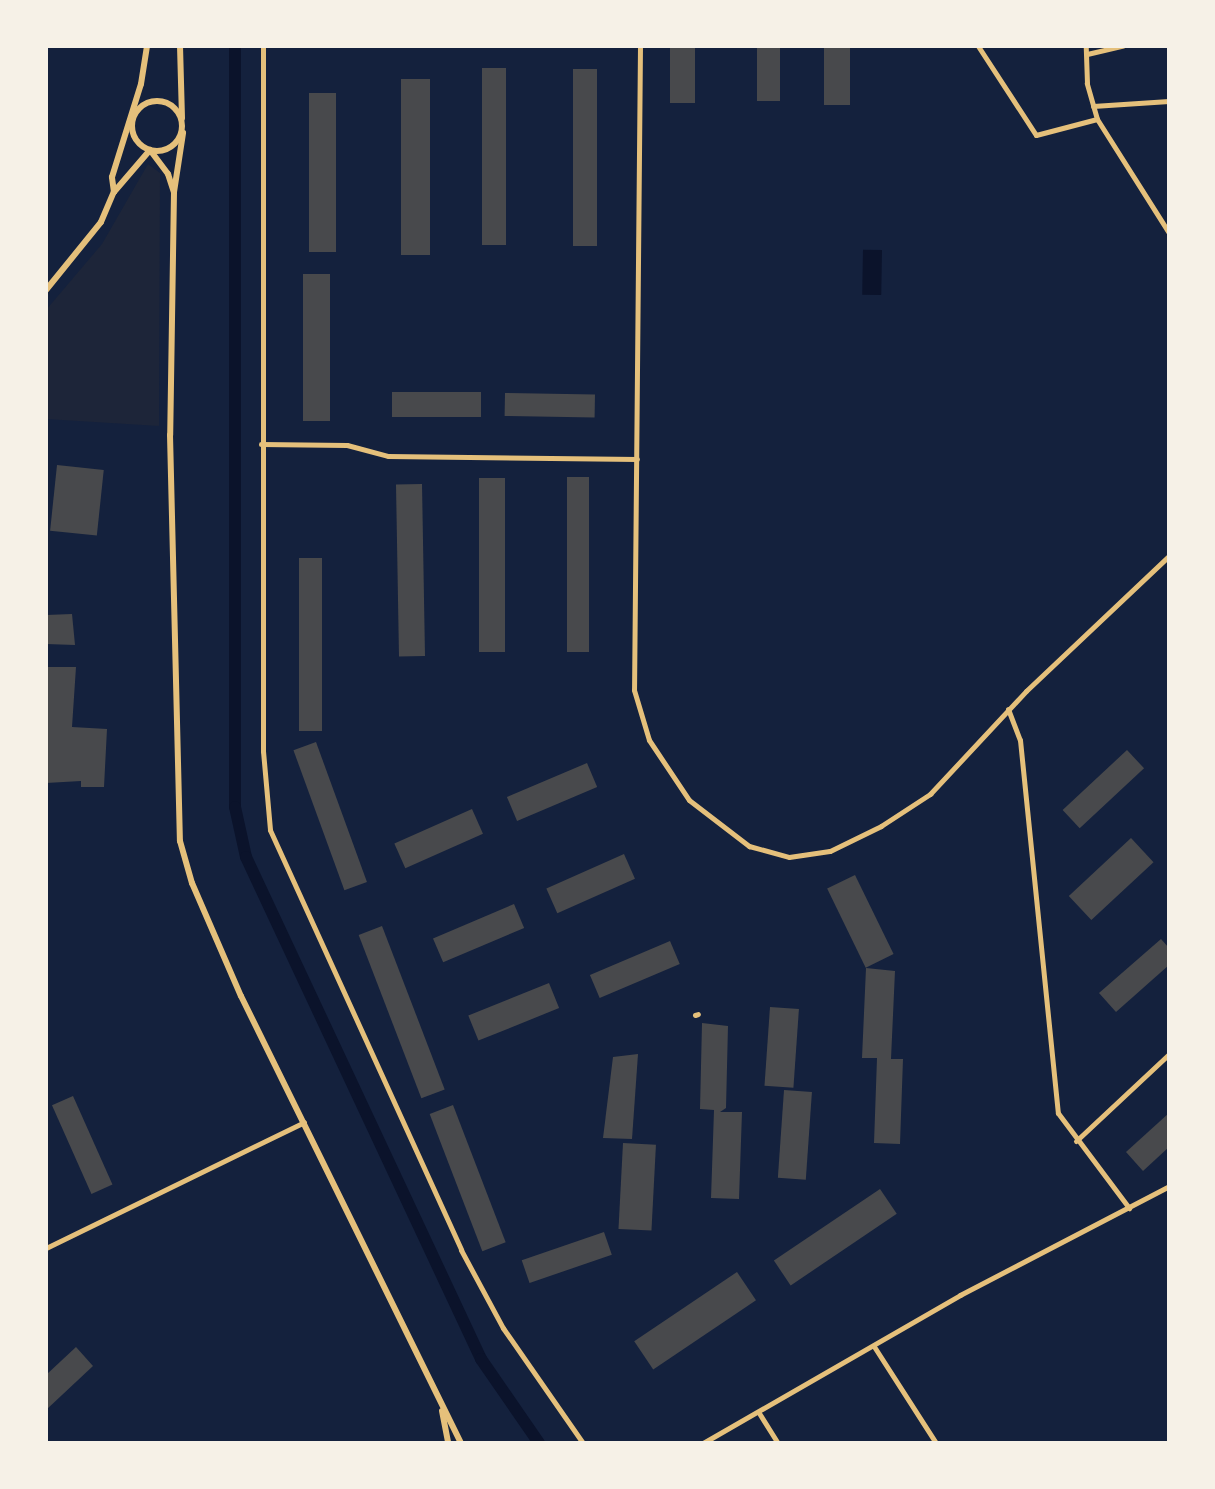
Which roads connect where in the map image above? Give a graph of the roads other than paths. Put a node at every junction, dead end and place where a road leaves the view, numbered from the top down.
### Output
1 (147, 46) edge
2 (180, 46) edge
3 (263, 46) edge
4 (640, 46) edge
5 (978, 46) edge
6 (1086, 46) edge
7 (1123, 46) edge
8 (1087, 54) junction
9 (1169, 101) edge
10 (1093, 106) junction
11 (132, 119) junction
12 (1097, 119) junction
13 (182, 122) junction
14 (150, 150) junction
15 (114, 192) junction
16 (174, 192) junction
17 (1169, 231) edge
18 (46, 290) edge
19 (261, 444) junction
20 (637, 459) junction
21 (1169, 556) edge
22 (1008, 709) junction
23 (1169, 1054) edge
24 (304, 1122) junction
25 (1076, 1141) junction
26 (1169, 1186) edge
27 (1129, 1208) junction
28 (46, 1248) edge
29 (875, 1348) junction
30 (442, 1408) junction
31 (759, 1413) junction
32 (448, 1443) edge
33 (461, 1443) edge
34 (583, 1443) edge
35 (703, 1443) edge
36 (778, 1443) edge
37 (936, 1443) edge

1 - 11 street
2 - 13 street
3 - 19 street
4 - 20 street
5 - 12 street
6 - 8 street
7 - 8 street
8 - 10 street
9 - 10 street
10 - 12 street
11 - 13 street
11 - 14 street
11 - 15 street
12 - 17 street
13 - 14 street
13 - 16 street
14 - 15 street
14 - 16 street
15 - 18 street
16 - 24 street
19 - 20 street
19 - 34 street
20 - 22 street
21 - 22 street
22 - 25 street
23 - 25 street
24 - 28 street
24 - 30 street
25 - 27 street
26 - 27 street
27 - 29 street
29 - 31 street
29 - 37 street
30 - 32 street
30 - 33 street
31 - 35 street
31 - 36 street

